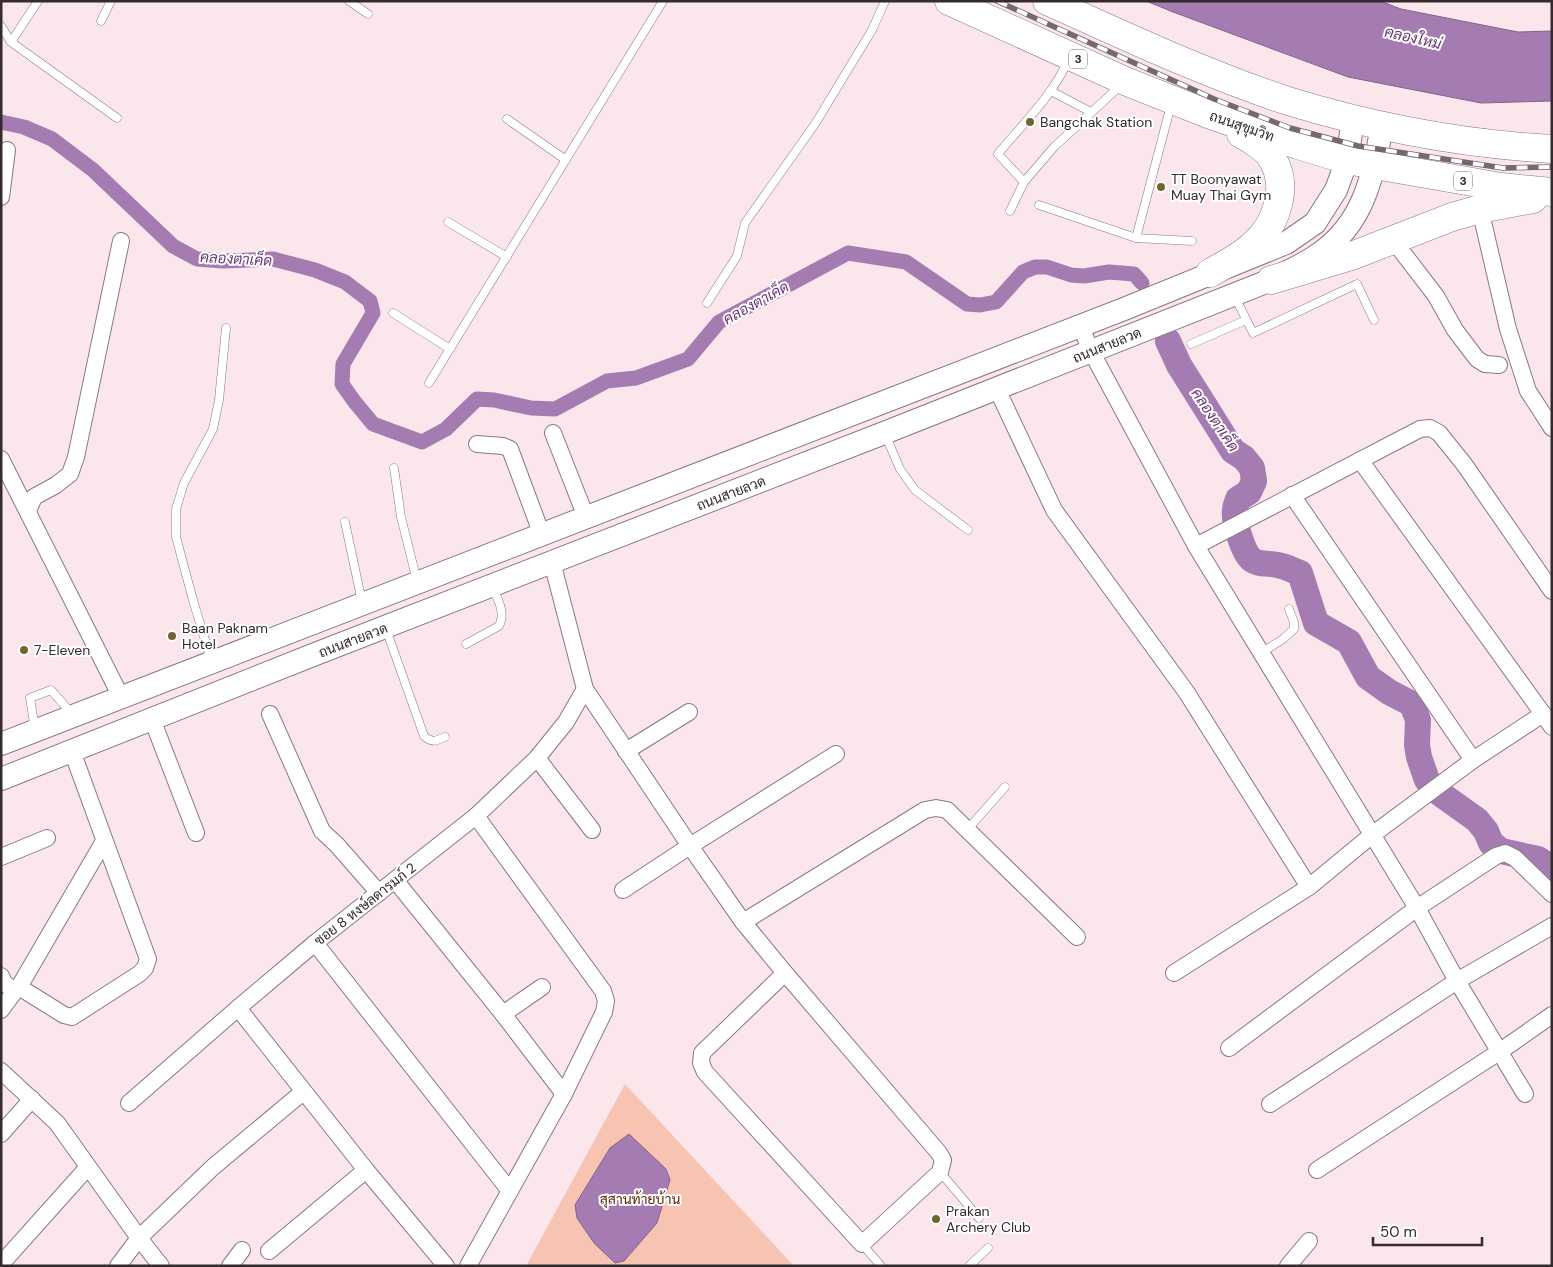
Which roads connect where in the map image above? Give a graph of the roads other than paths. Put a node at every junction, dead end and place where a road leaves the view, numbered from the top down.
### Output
1 (38, 1) edge
2 (111, 1) edge
3 (349, 1) edge
4 (663, 1) edge
5 (884, 1) edge
6 (949, 1) edge
7 (1047, 1) edge
8 (368, 14) dead end
9 (101, 21) dead end
10 (1, 26) edge
11 (11, 42) junction
12 (1069, 55) junction
13 (1125, 81) junction
14 (1051, 90) junction
15 (1172, 100) junction
16 (1091, 112) junction
17 (1208, 114) junction
18 (117, 118) dead end
19 (507, 119) dead end
20 (1354, 119) junction
21 (1382, 126) junction
22 (1552, 149) edge
23 (7, 150) dead end
24 (566, 160) junction
25 (1347, 160) junction
26 (1374, 165) junction
27 (1024, 182) junction
28 (1552, 192) edge
29 (1, 197) edge
30 (1552, 197) edge
31 (1039, 205) dead end
32 (1480, 209) junction
33 (1010, 211) dead end
34 (448, 222) dead end
35 (1136, 238) junction
36 (1393, 240) junction
37 (121, 241) dead end
38 (1192, 241) dead end
39 (507, 257) junction
40 (1210, 273) junction
41 (1271, 280) junction
42 (1234, 295) junction
43 (707, 303) dead end
44 (393, 313) dead end
45 (1246, 320) junction
46 (1374, 320) dead end
47 (1080, 326) junction
48 (226, 328) dead end
49 (1191, 344) dead end
50 (450, 349) junction
51 (1091, 351) junction
52 (1499, 365) dead end
53 (429, 383) dead end
54 (997, 389) junction
55 (1552, 428) edge
56 (553, 433) dead end
57 (884, 433) junction
58 (477, 444) dead end
59 (1360, 460) junction
60 (394, 468) dead end
61 (4, 469) edge
62 (1292, 495) junction
63 (28, 511) junction
64 (586, 517) junction
65 (345, 522) dead end
66 (968, 530) dead end
67 (542, 535) junction
68 (1196, 546) junction
69 (552, 562) junction
70 (417, 583) junction
71 (492, 585) junction
72 (1552, 591) edge
73 (362, 604) junction
74 (1289, 609) dead end
75 (308, 625) junction
76 (385, 628) junction
77 (466, 644) dead end
78 (318, 653) junction
79 (1261, 653) junction
80 (212, 662) junction
81 (585, 689) junction
82 (121, 697) junction
83 (689, 712) dead end
84 (270, 714) dead end
85 (73, 716) junction
86 (152, 719) junction
87 (1547, 720) edge
88 (36, 731) junction
89 (445, 737) dead end
90 (1, 744) edge
91 (72, 751) junction
92 (626, 751) junction
93 (836, 754) dead end
94 (537, 758) junction
95 (1473, 760) junction
96 (1, 779) edge
97 (1005, 787) dead end
98 (476, 816) junction
99 (592, 830) dead end
100 (967, 830) junction
101 (196, 833) dead end
102 (1372, 835) junction
103 (47, 838) dead end
104 (104, 841) junction
105 (690, 846) junction
106 (1, 857) edge
107 (395, 880) junction
108 (1309, 887) junction
109 (623, 890) dead end
110 (379, 893) junction
111 (1552, 894) edge
112 (1417, 908) junction
113 (743, 922) junction
114 (1552, 926) edge
115 (1077, 937) dead end
116 (315, 943) junction
117 (785, 973) junction
118 (1174, 973) dead end
119 (1, 976) edge
120 (1458, 981) junction
121 (542, 987) dead end
122 (17, 989) junction
123 (238, 1008) junction
124 (1, 1010) edge
125 (503, 1014) junction
126 (1552, 1015) edge
127 (1229, 1048) dead end
128 (1499, 1052) junction
129 (1, 1071) edge
130 (303, 1092) junction
131 (564, 1094) junction
132 (1525, 1094) dead end
133 (32, 1100) junction
134 (129, 1103) dead end
135 (1270, 1104) dead end
136 (1, 1134) edge
137 (88, 1167) junction
138 (366, 1170) junction
139 (1316, 1170) dead end
140 (940, 1172) junction
141 (510, 1191) junction
142 (980, 1218) dead end
143 (139, 1238) junction
144 (1309, 1241) dead end
145 (862, 1244) junction
146 (988, 1248) dead end
147 (242, 1250) dead end
148 (269, 1250) dead end
149 (2, 1263) edge
150 (118, 1266) edge
151 (161, 1266) edge
152 (230, 1266) edge
153 (446, 1266) edge
154 (468, 1266) edge
155 (881, 1266) edge
156 (970, 1266) edge
157 (1288, 1266) edge

1 - 11 lane
2 - 9 lane
3 - 8 lane
4 - 24 lane
5 - 43 lane
6 - 12 highway, ถนนสุขุมวิท / 3
7 - 20 highway
10 - 11 lane
11 - 18 lane
12 - 13 highway, ถนนสุขุมวิท / 3
12 - 14 lane
13 - 15 highway, ถนนสุขุมวิท / 3
13 - 16 lane
14 - 16 lane
14 - 27 lane
15 - 17 highway, ถนนสุขุมวิท / 3
15 - 35 lane
16 - 27 lane
17 - 25 highway, ถนนสุขุมวิท / 3
17 - 40 highway
19 - 24 lane
20 - 21 highway
20 - 25 main road, ถนนสายลวด
21 - 22 highway
21 - 26 main road, ถนนสายลวด
23 - 29 street
24 - 39 lane
25 - 26 highway, ถนนสุขุมวิท / 3
25 - 40 main road, ถนนสายลวด
26 - 28 highway, ถนนสุขุมวิท / 3
26 - 41 main road, ถนนสายลวด
27 - 33 lane
30 - 32 highway
31 - 35 lane
32 - 36 highway
32 - 55 street
34 - 39 lane
35 - 38 lane
36 - 41 highway
36 - 52 street
37 - 63 street
39 - 50 lane
40 - 47 main road, ถนนสายลวด
41 - 42 main road, ถนนสายลวด
42 - 45 lane
42 - 51 main road, ถนนสายลวด
44 - 50 lane
45 - 46 lane
45 - 49 lane
47 - 51 street
47 - 64 main road, ถนนสายลวด
48 - 80 lane
50 - 53 lane
51 - 54 main road, ถนนสายลวด
51 - 68 street
54 - 57 main road, ถนนสายลวด
54 - 108 street
56 - 64 street
57 - 66 lane
57 - 69 main road, ถนนสายลวด
58 - 67 street
59 - 62 street
59 - 72 street
59 - 87 street
60 - 70 lane
61 - 63 street
62 - 68 street
62 - 95 street
63 - 82 street
64 - 67 main road, ถนนสายลวด
65 - 73 lane
67 - 70 main road, ถนนสายลวด
68 - 79 street
69 - 71 main road, ถนนสายลวด
69 - 81 street
70 - 73 main road, ถนนสายลวด
71 - 76 main road, ถนนสายลวด
71 - 77 lane
73 - 75 main road, ถนนสายลวด
74 - 79 lane
75 - 78 main road
75 - 80 main road, ถนนสายลวด
76 - 78 main road, ถนนสายลวด
76 - 89 lane
78 - 86 main road, ถนนสายลวด
79 - 102 street
80 - 82 main road, ถนนสายลวด
81 - 92 street
81 - 94 street, ซอย 8 หงษ์ลดารมภ์ 2
82 - 85 main road, ถนนสายลวด
83 - 92 street
84 - 110 street
85 - 88 main road, ถนนสายลวด
85 - 88 lane
86 - 91 main road, ถนนสายลวด
86 - 101 street
87 - 95 street
88 - 90 main road, ถนนสายลวด
91 - 96 main road, ถนนสายลวด
91 - 104 street
92 - 105 street
93 - 105 street
94 - 98 street, ซอย 8 หงษ์ลดารมภ์ 2
94 - 99 street
95 - 102 street
97 - 100 lane
98 - 107 street, ซอย 8 หงษ์ลดารมภ์ 2
98 - 131 street
100 - 113 street
100 - 115 street
102 - 108 street
102 - 112 street
103 - 106 street
104 - 122 street
104 - 122 street
105 - 109 street
105 - 113 street
107 - 110 street, ซอย 8 หงษ์ลดารมภ์ 2
107 - 125 street
108 - 118 street
110 - 116 street, ซอย 8 หงษ์ลดารมภ์ 2
111 - 112 street
112 - 120 street
112 - 127 street
113 - 117 street
114 - 120 street
116 - 123 street, ซอย 8 หงษ์ลดารมภ์ 2
116 - 141 street
117 - 140 street
117 - 145 street
119 - 122 street
120 - 128 street
120 - 135 street
121 - 125 street
122 - 124 street
123 - 130 street
123 - 134 street, ซอย 8 หงษ์ลดารมภ์ 2
125 - 131 street
126 - 128 street
128 - 132 street
128 - 139 street
129 - 133 street
130 - 138 street
130 - 143 street
131 - 141 street
133 - 136 street
133 - 137 street
137 - 143 street
137 - 149 street
138 - 148 street
138 - 153 street
140 - 142 lane
140 - 145 street
141 - 154 street
143 - 150 street
143 - 151 street
144 - 157 street
145 - 155 lane
146 - 156 lane
147 - 152 street

